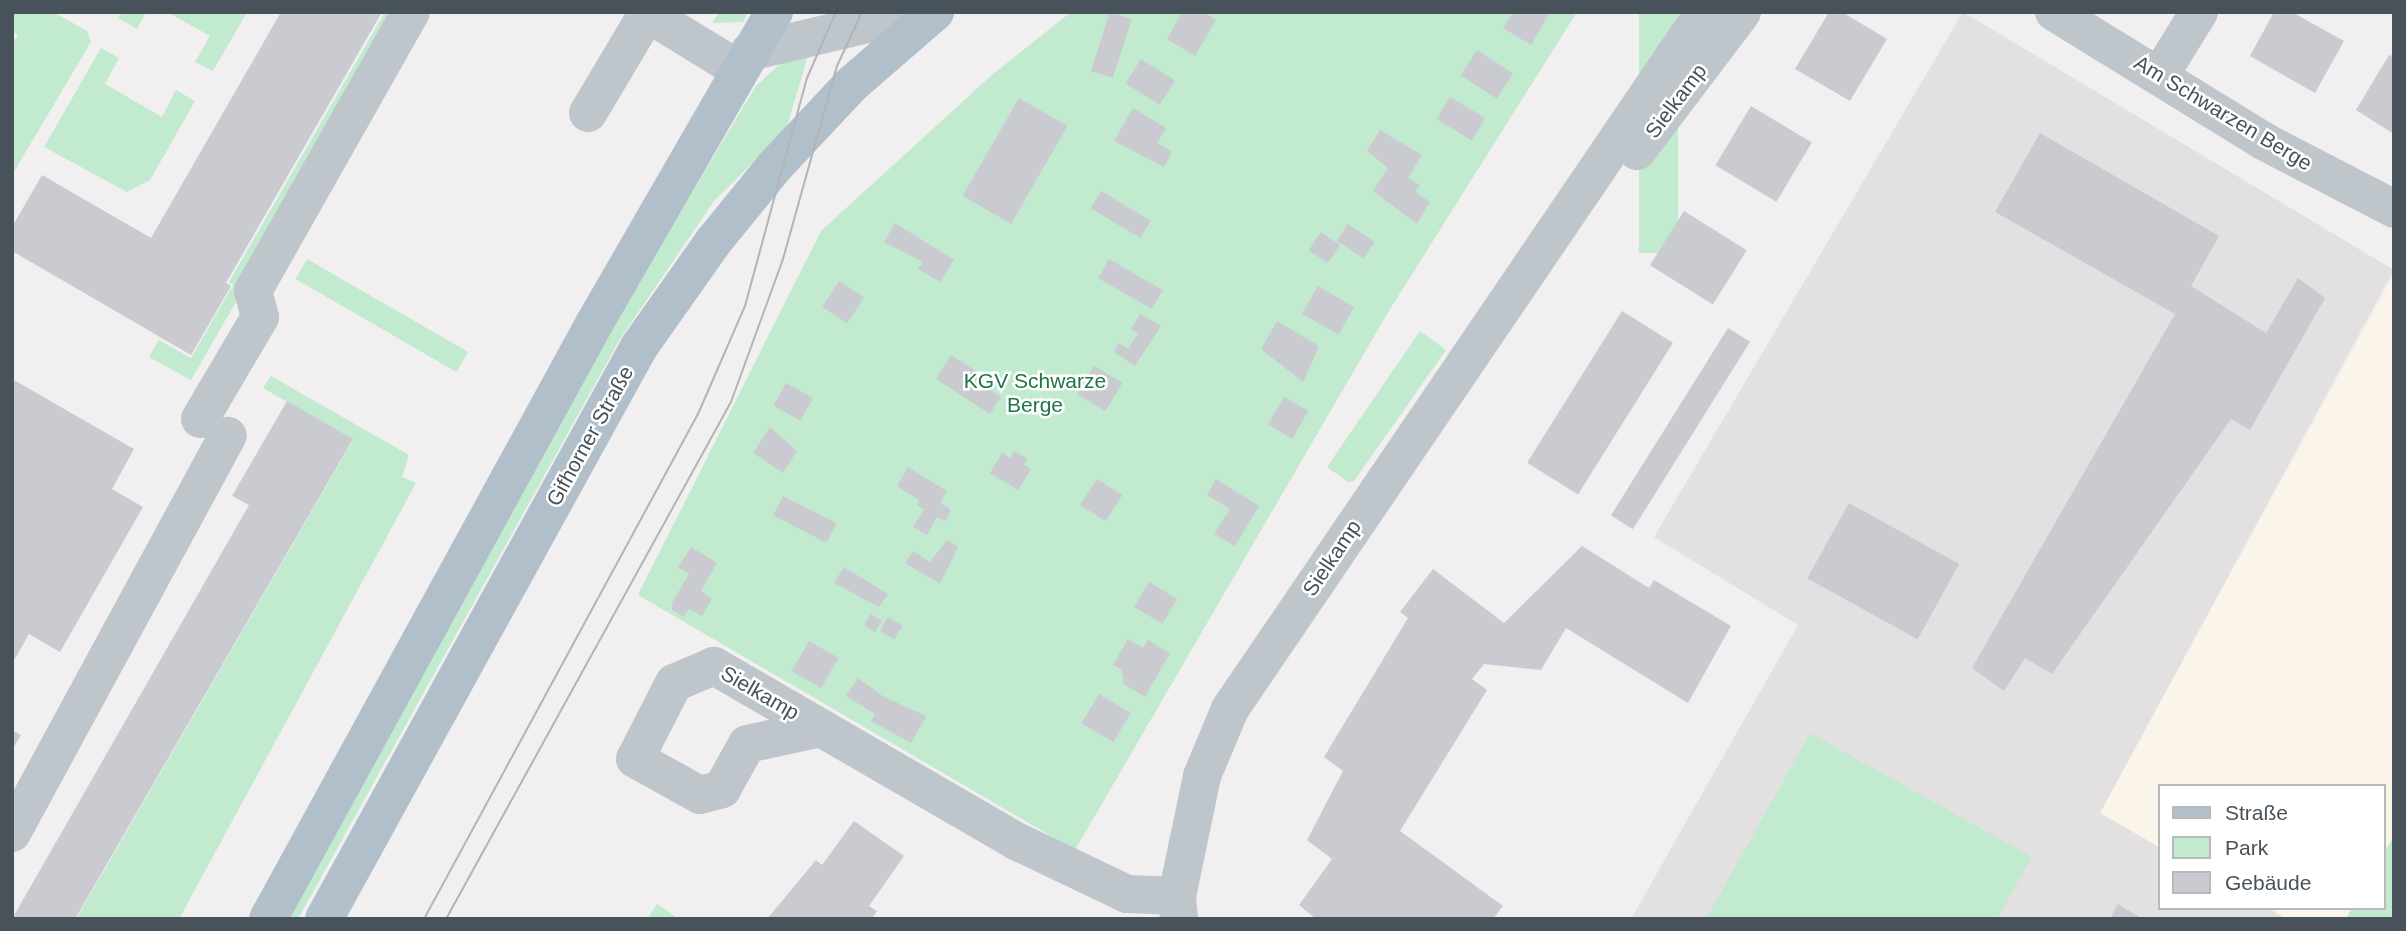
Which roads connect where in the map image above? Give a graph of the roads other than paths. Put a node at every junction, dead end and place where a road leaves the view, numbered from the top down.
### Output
1 (411, 12) edge
2 (774, 12) edge
3 (918, 12) edge
4 (935, 12) edge
5 (1704, 12) edge
6 (1742, 12) edge
7 (2054, 12) edge
8 (2199, 12) edge
9 (646, 13) edge
10 (743, 60) junction
11 (2160, 75) junction
12 (588, 113) dead end
13 (2394, 209) edge
14 (1545, 244) junction
15 (821, 727) dead end
16 (12, 832) edge
17 (1178, 908) edge
18 (268, 919) edge
19 (324, 919) edge

1 - 16 street
2 - 10 main road
3 - 10 street
4 - 19 main road, Gifhorner Straße
5 - 14 street, Sielkamp
6 - 14 street, Sielkamp
7 - 11 street, Am Schwarzen Berge
8 - 11 street
9 - 10 street
9 - 12 street
10 - 18 main road
11 - 13 street, Am Schwarzen Berge
14 - 17 street, Sielkamp
15 - 17 street, Sielkamp

